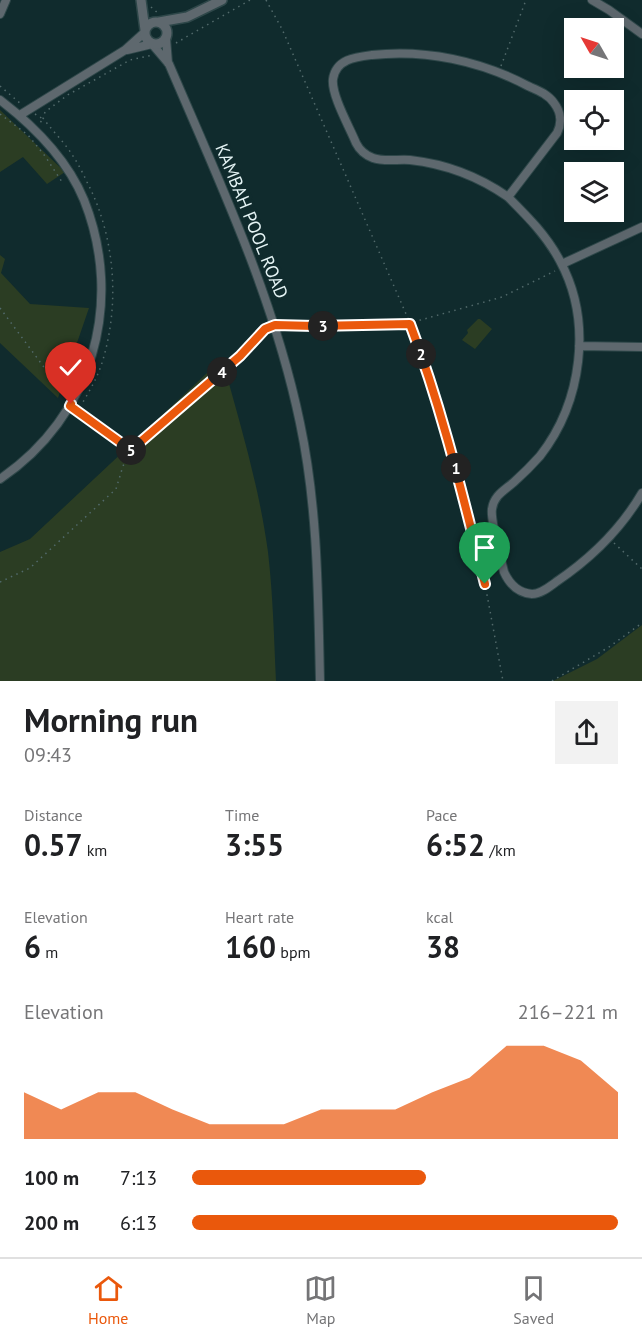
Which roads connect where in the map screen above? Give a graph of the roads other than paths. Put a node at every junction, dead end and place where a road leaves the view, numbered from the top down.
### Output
1 (6, 0) edge
2 (222, 0) edge
3 (592, 0) edge
4 (142, 2) edge
5 (0, 14) edge
6 (187, 17) junction
7 (159, 22) junction
8 (145, 31) junction
9 (642, 34) edge
10 (167, 37) junction
11 (152, 44) junction
12 (125, 50) junction
13 (169, 64) junction
14 (0, 100) edge
15 (20, 115) junction
16 (508, 197) junction
17 (642, 227) edge
18 (562, 264) junction
19 (579, 346) junction
20 (642, 347) edge
21 (0, 479) edge
22 (642, 493) edge
23 (320, 681) edge

1 - 5 street
2 - 6 street
3 - 9 street
4 - 7 street
4 - 8 street
6 - 7 street
6 - 10 street
7 - 8 street
7 - 10 street
8 - 11 street
8 - 12 street
10 - 11 street
10 - 13 street, KAMBAH POOL ROAD
11 - 12 street
11 - 13 street, KAMBAH POOL ROAD
12 - 15 street
13 - 23 street, KAMBAH POOL ROAD
14 - 15 street
15 - 21 street
16 - 16 street
16 - 18 street
17 - 18 street
18 - 19 street
19 - 20 street
19 - 22 street

